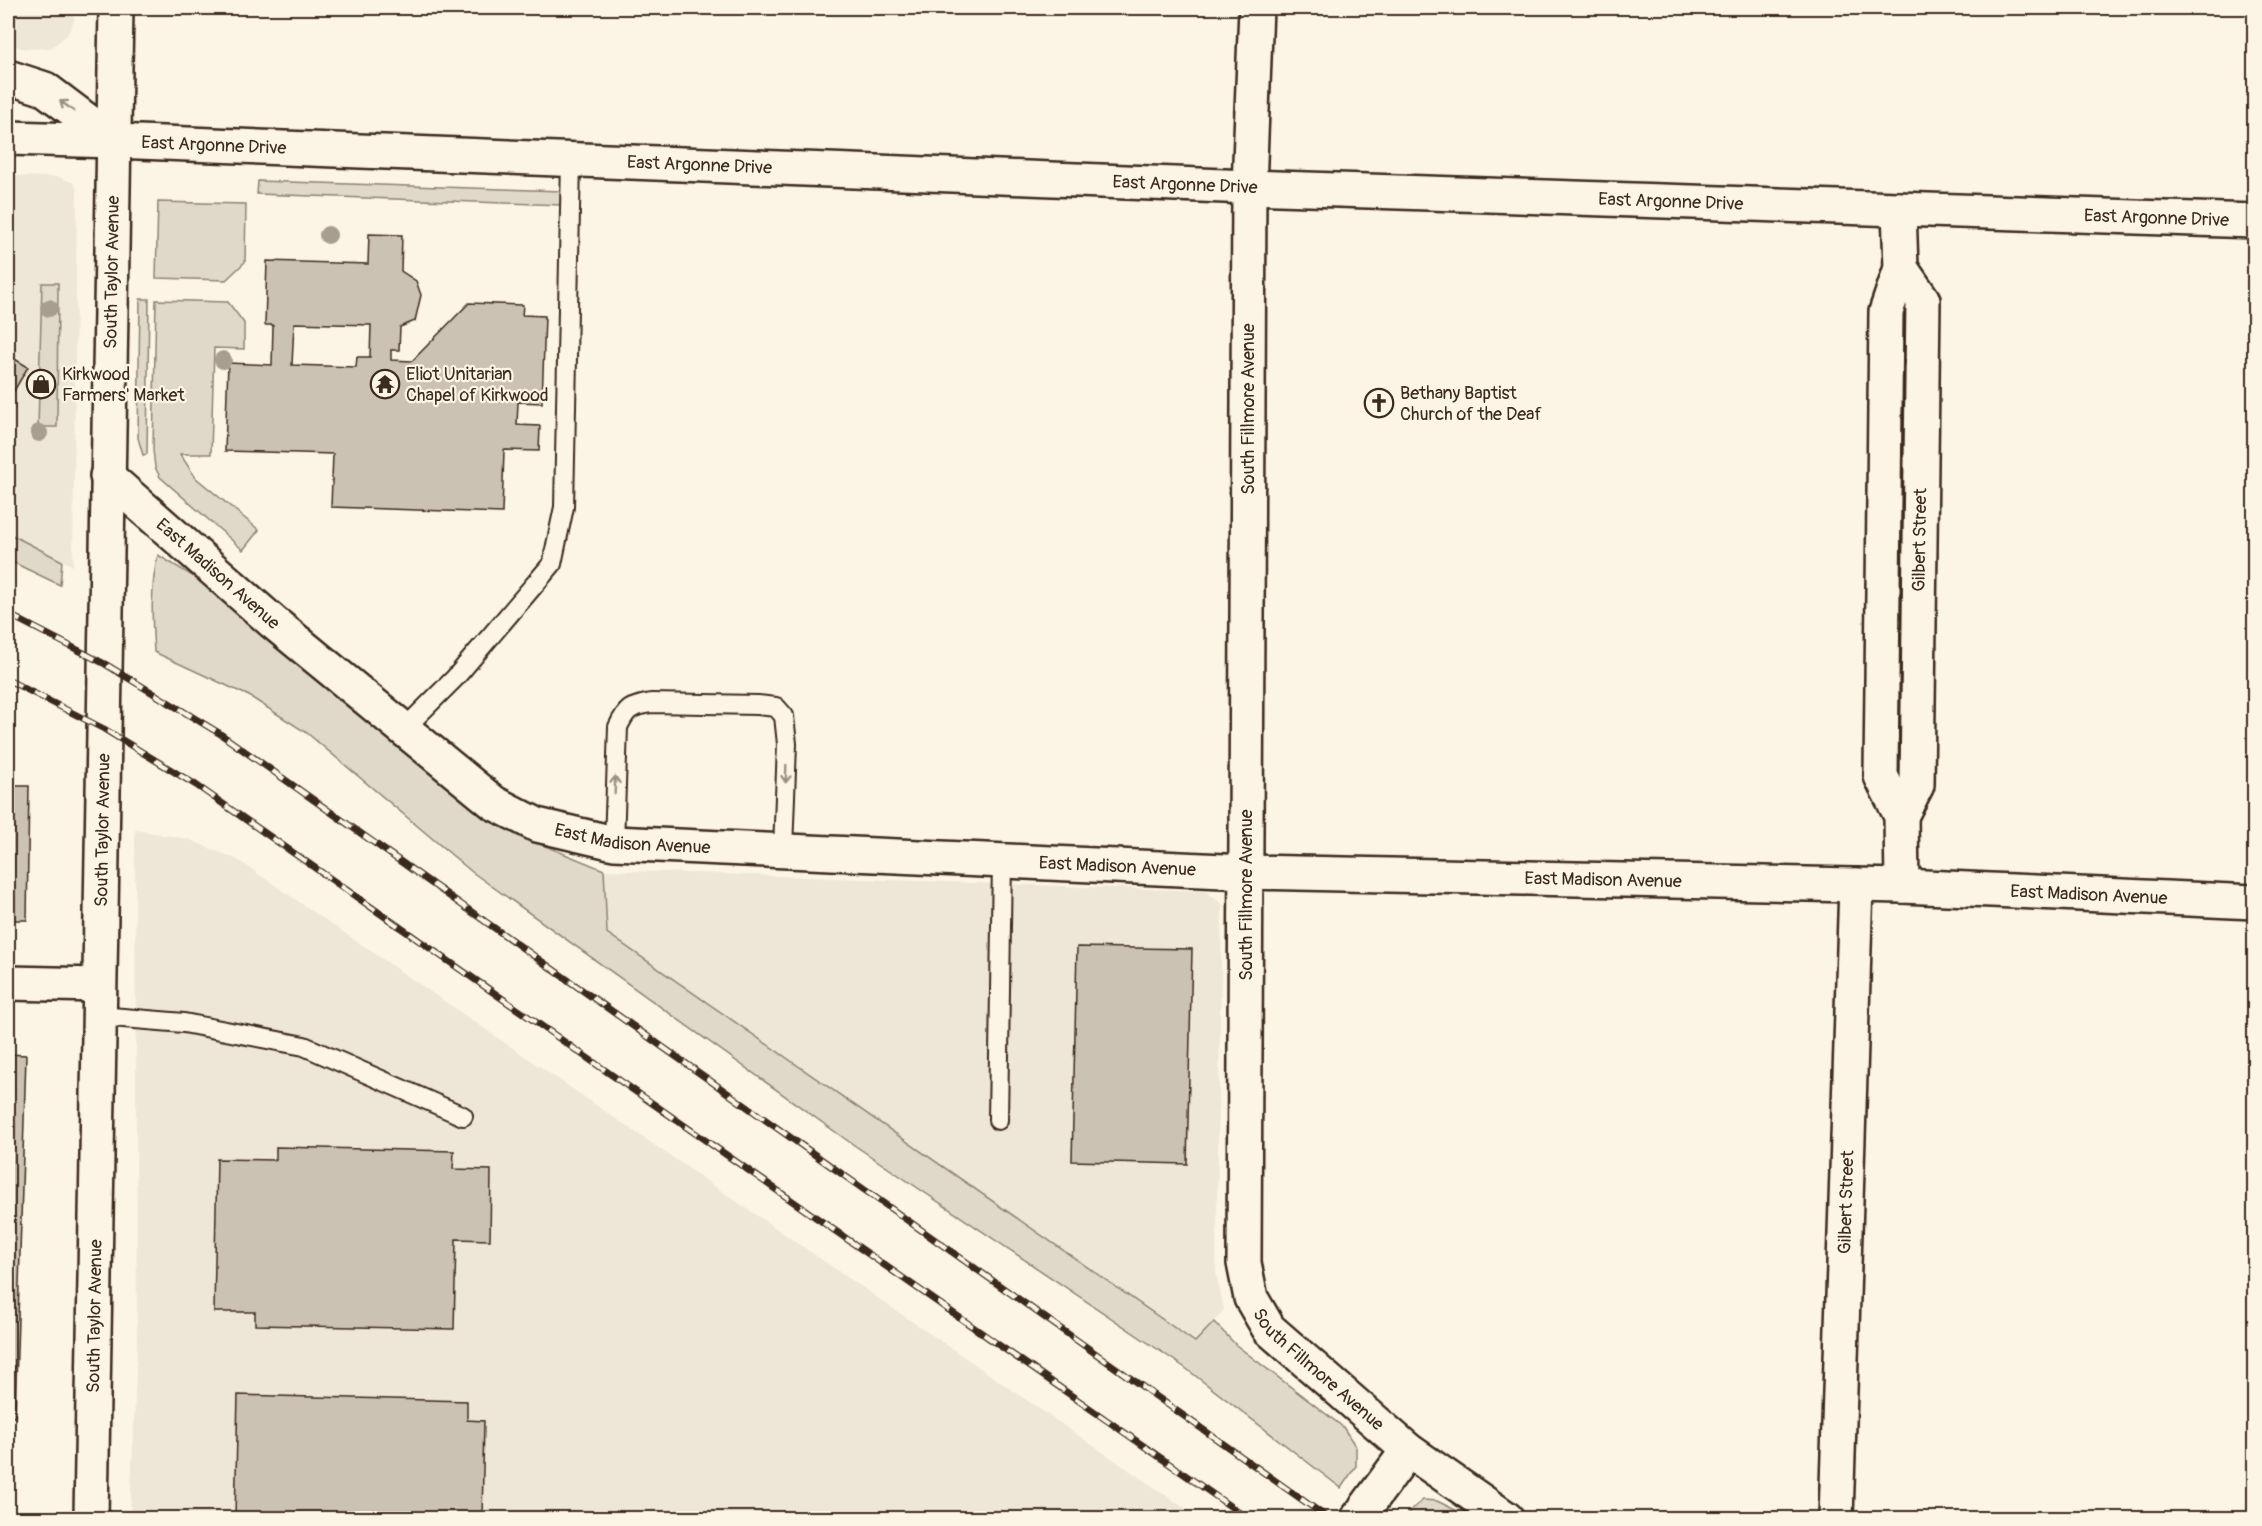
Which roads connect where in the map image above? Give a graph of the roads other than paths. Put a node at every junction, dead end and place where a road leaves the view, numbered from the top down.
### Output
1 (116, 8) edge
2 (1256, 8) edge
3 (8, 77) edge
4 (8, 138) edge
5 (114, 141) junction
6 (571, 160) junction
7 (1249, 187) junction
8 (1899, 209) junction
9 (2254, 221) edge
10 (107, 476) junction
11 (404, 729) junction
12 (614, 843) junction
13 (783, 850) junction
14 (1002, 861) junction
15 (1246, 872) junction
16 (1856, 885) junction
17 (1902, 886) junction
18 (2254, 902) edge
19 (8, 983) edge
20 (99, 1000) junction
21 (463, 1116) dead end
22 (998, 1120) dead end
23 (1408, 1450) junction
24 (91, 1518) edge
25 (1359, 1518) edge
26 (1506, 1518) edge
27 (1836, 1518) edge

1 - 5 street, South Taylor Avenue
2 - 7 street, South Fillmore Avenue
5 -> 3 street, East Argonne Drive
4 - 5 street, East Argonne Drive
5 - 6 street, East Argonne Drive
5 - 10 street, South Taylor Avenue
6 - 7 street, East Argonne Drive
6 - 11 lane
7 - 8 street, East Argonne Drive
7 - 15 street, South Fillmore Avenue
8 - 9 street, East Argonne Drive
8 - 17 street, Gilbert Street
10 - 11 street, East Madison Avenue
10 - 20 street, South Taylor Avenue
11 - 12 street, East Madison Avenue
12 - 13 street, East Madison Avenue
12 -> 13 lane
13 - 14 street, East Madison Avenue
14 - 15 street, East Madison Avenue
14 - 22 lane
15 - 16 street, East Madison Avenue
15 - 23 street, South Fillmore Avenue
16 - 17 street, East Madison Avenue
16 - 27 street, Gilbert Street
17 - 18 street, East Madison Avenue
19 - 20 street
20 - 21 lane
20 - 24 street, South Taylor Avenue
23 - 25 street
23 - 26 street, South Fillmore Avenue

